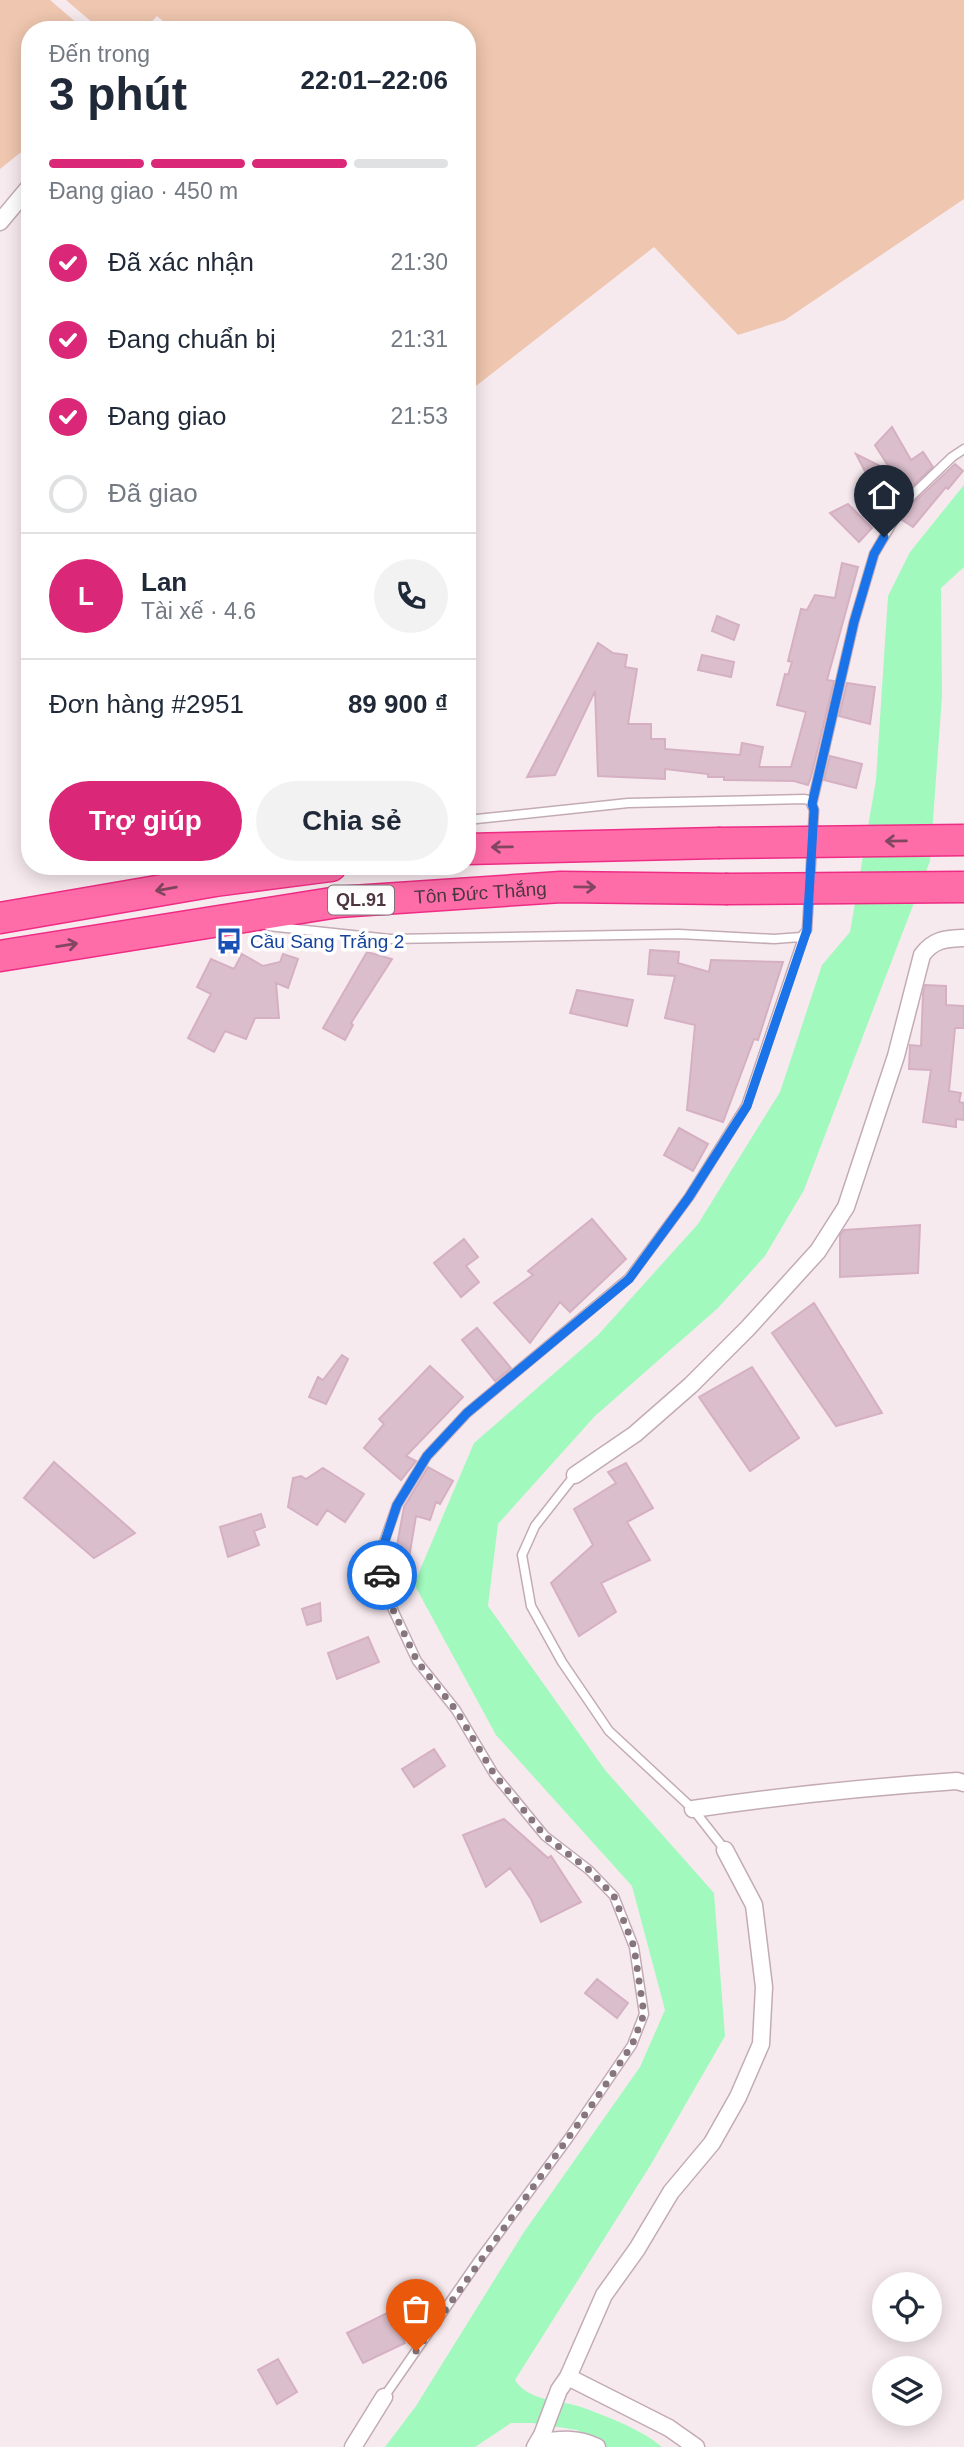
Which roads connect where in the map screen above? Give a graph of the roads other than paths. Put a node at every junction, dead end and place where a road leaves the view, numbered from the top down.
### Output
1 (21, 197) edge
2 (0, 222) edge
3 (964, 449) edge
4 (812, 804) junction
5 (476, 819) edge
6 (964, 840) edge
7 (476, 849) edge
8 (234, 875) edge
9 (261, 875) edge
10 (215, 881) junction
11 (964, 887) edge
12 (0, 918) edge
13 (220, 920) junction
14 (804, 934) junction
15 (964, 938) edge
16 (0, 956) edge
17 (575, 1475) joint
18 (964, 1783) edge
19 (694, 1809) junction
20 (725, 1850) joint
21 (563, 2383) junction
22 (384, 2397) joint
23 (538, 2442) edge
24 (353, 2447) edge
25 (597, 2447) edge
26 (696, 2447) edge

1 - 2 street
3 - 4 lane
4 - 5 lane
4 - 14 lane
6 -> 7 highway, bridge
8 - 10 lane
9 - 10 highway, QL.91
10 -> 12 highway, QL.91
13 -> 11 highway, Tôn Đức Thắng / QL.91, bridge
13 - 14 lane
16 -> 13 highway, Tôn Đức Thắng / QL.91
14 - 22 lane
15 - 17 street
17 - 19 lane
18 - 19 street
19 - 20 lane
20 - 21 street
21 - 23 street
21 - 26 street
22 - 24 street
23 - 25 street

